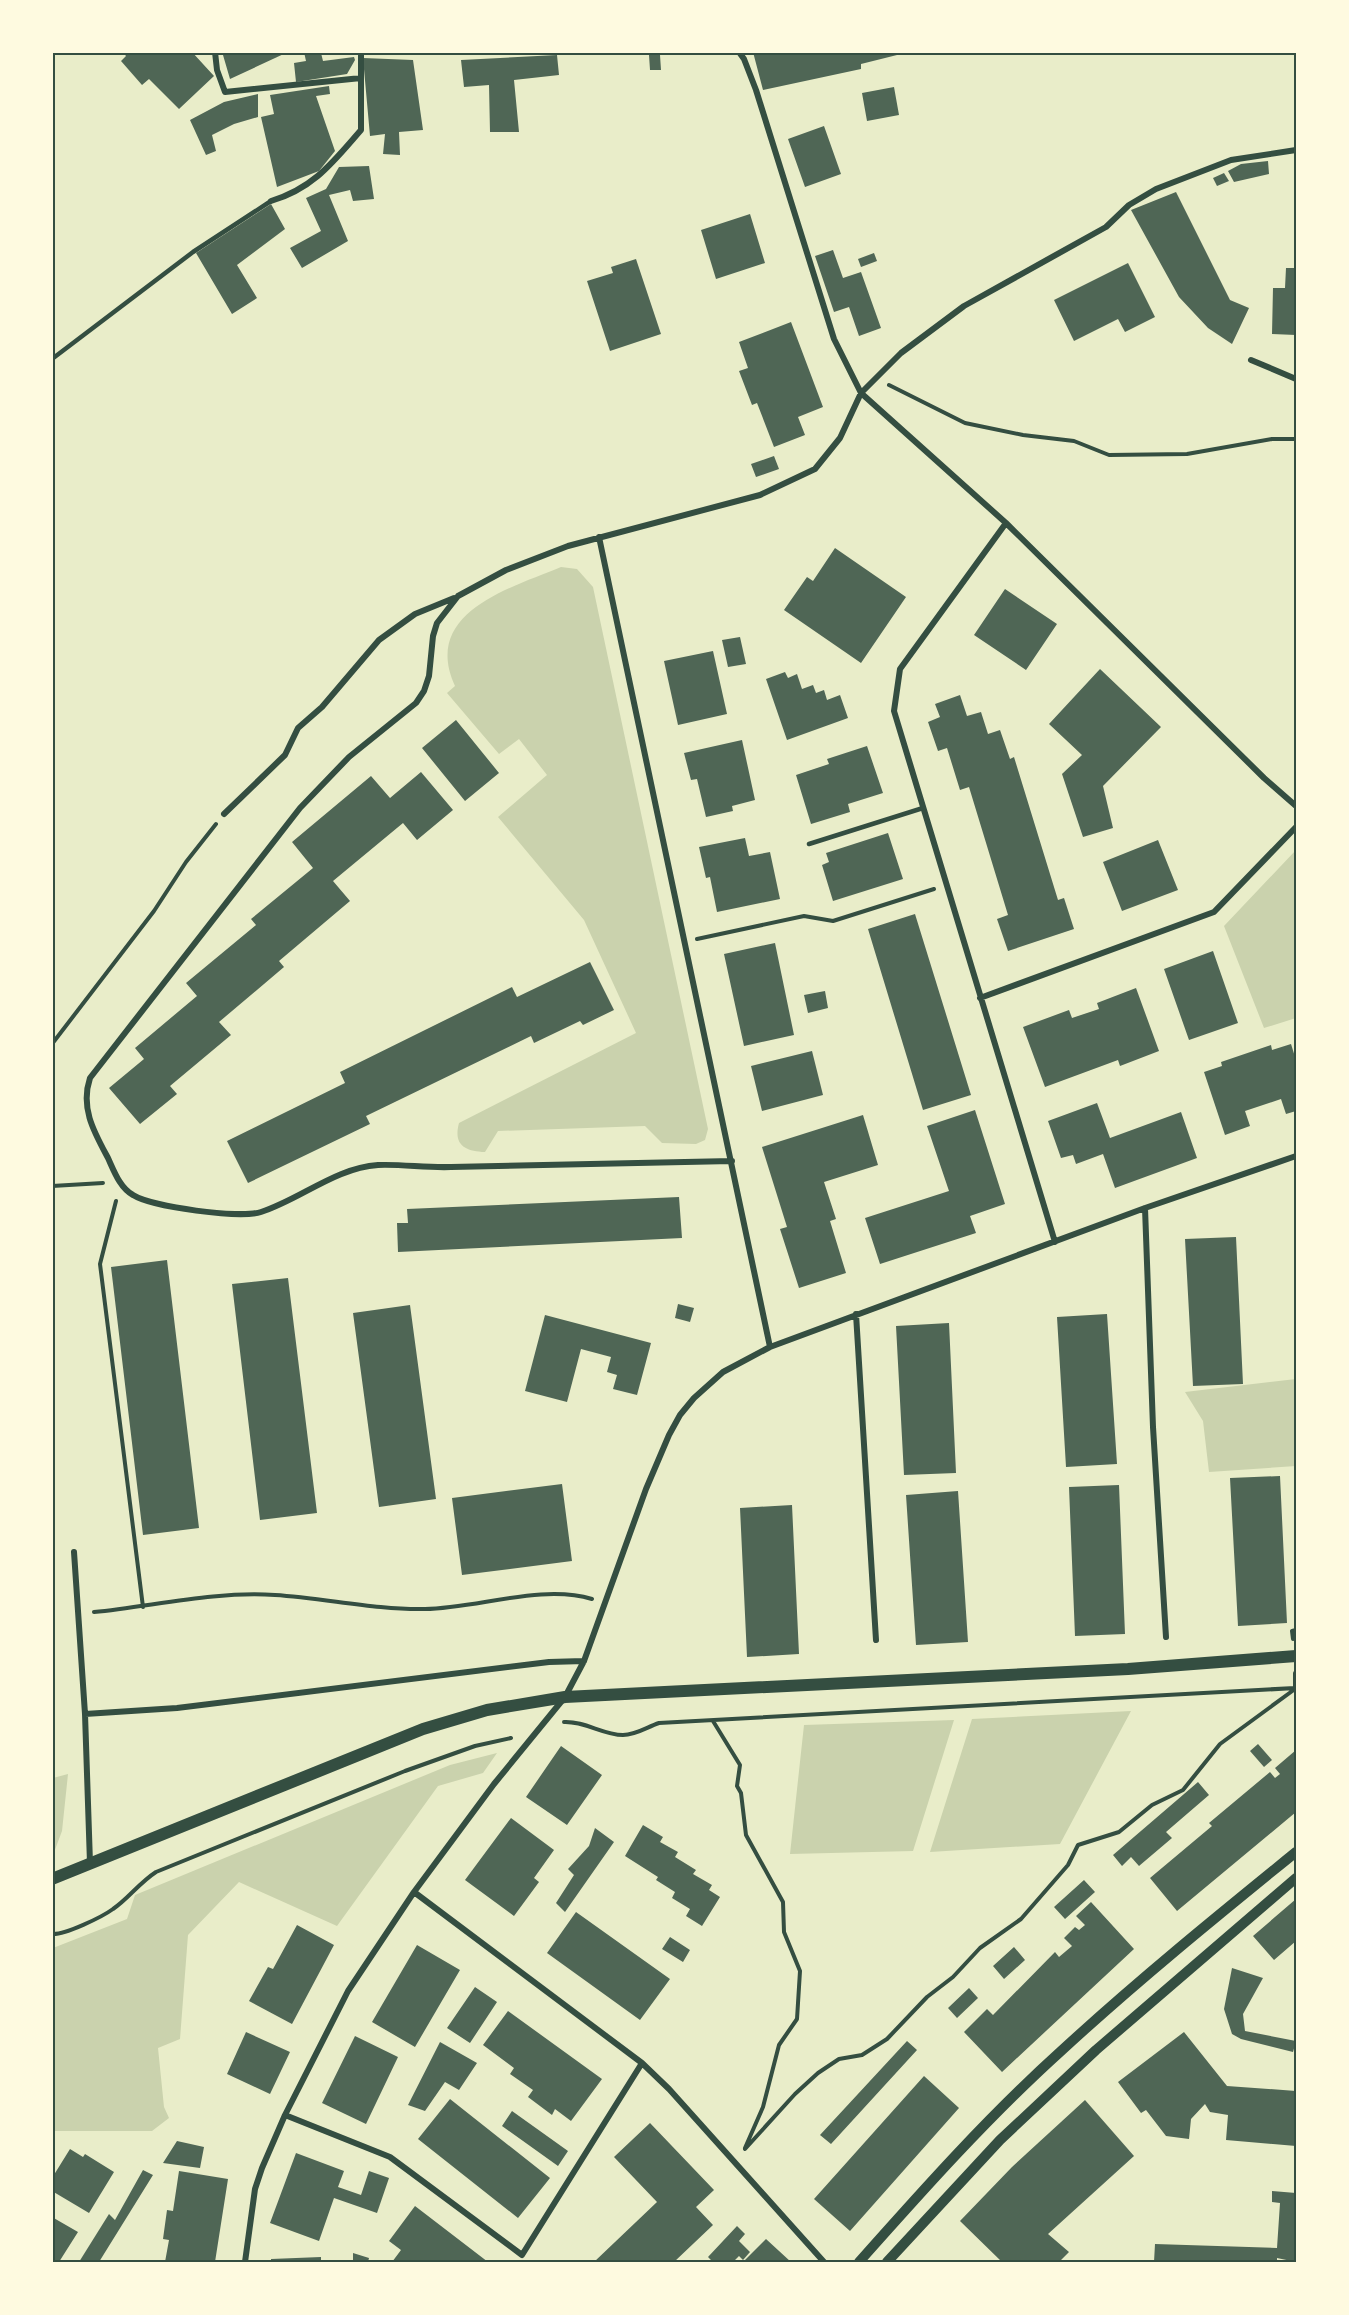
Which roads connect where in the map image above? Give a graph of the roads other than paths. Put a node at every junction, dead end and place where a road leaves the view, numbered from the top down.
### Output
1 (215, 52) edge
2 (361, 52) edge
3 (386, 52) edge
4 (445, 52) edge
5 (739, 52) edge
6 (361, 78) junction
7 (1296, 150) edge
8 (271, 201) joint
9 (52, 359) edge
10 (1251, 360) dead end
11 (1296, 379) edge
12 (861, 393) junction
13 (1006, 523) junction
14 (599, 537) junction
15 (458, 596) junction
16 (1296, 806) edge
17 (923, 808) junction
18 (224, 814) road end
19 (1296, 827) edge
20 (809, 844) dead end
21 (980, 998) junction
22 (1296, 1156) edge
23 (732, 1161) junction
24 (1145, 1208) junction
25 (1055, 1242) junction
26 (856, 1314) junction
27 (770, 1347) junction
28 (74, 1552) dead end
29 (1166, 1637) dead end
30 (876, 1640) dead end
31 (1295, 1656) edge
32 (584, 1661) junction
33 (565, 1698) junction
34 (85, 1714) junction
35 (1296, 1852) edge
36 (90, 1863) junction
37 (1296, 1878) edge
38 (52, 1879) edge
39 (414, 1892) junction
40 (642, 2063) junction
41 (285, 2115) junction
42 (245, 2262) edge
43 (824, 2262) edge
44 (859, 2262) edge
45 (888, 2262) edge

1 - 6 street
2 - 6 street
3 - 4 street
5 - 12 street
6 - 8 street
7 - 12 street
8 - 9 lane
10 - 11 street
12 - 13 street
12 - 14 street
13 - 16 street
13 - 17 street
14 - 15 street
14 - 23 street
15 - 18 street
15 - 23 street
17 - 20 lane
17 - 21 street
19 - 21 street
21 - 25 street
22 - 24 street
23 - 27 street
24 - 25 street
24 - 29 street
25 - 26 street
26 - 27 street
26 - 30 street
27 - 32 street
28 - 34 street
31 - 33 main road
32 - 33 street
32 - 34 street
33 - 36 main road
33 - 39 street
34 - 36 street
35 - 44 street
36 - 38 main road
37 - 45 street
39 - 40 street
39 - 41 street
40 - 41 street
40 - 43 street
41 - 42 street

